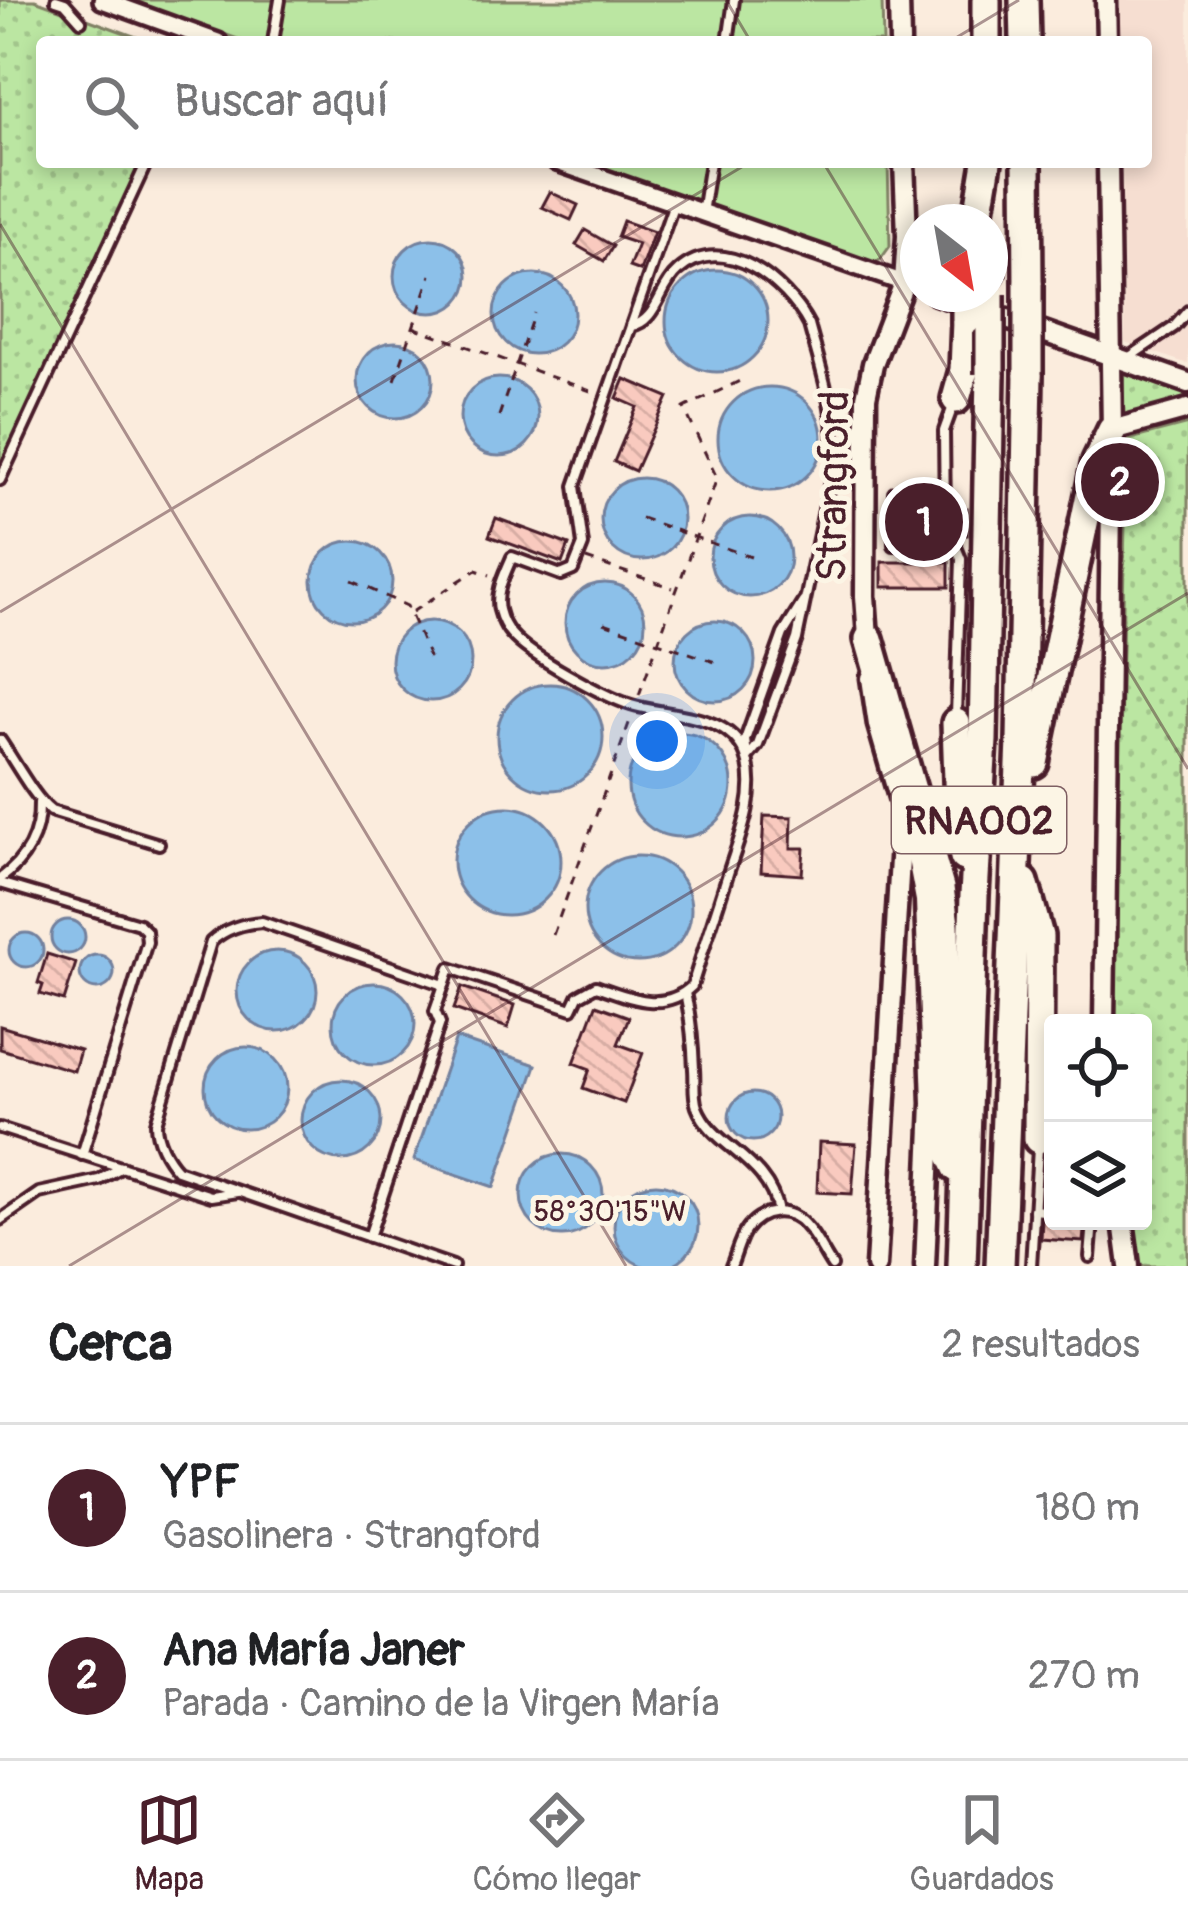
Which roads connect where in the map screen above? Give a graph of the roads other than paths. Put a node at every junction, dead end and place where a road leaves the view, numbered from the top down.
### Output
1 (56, 0) edge
2 (102, 0) edge
3 (280, 0) edge
4 (734, 0) edge
5 (899, 0) edge
6 (986, 0) edge
7 (1024, 0) edge
8 (1106, 0) edge
9 (81, 21) dead end
10 (201, 36) edge
11 (274, 36) edge
12 (729, 36) edge
13 (900, 36) edge
14 (986, 36) edge
15 (1025, 36) edge
16 (1107, 36) edge
17 (145, 168) edge
18 (573, 168) edge
19 (709, 168) edge
20 (904, 168) edge
21 (987, 168) edge
22 (988, 168) edge
23 (1027, 168) edge
24 (1108, 168) edge
25 (674, 203) junction
26 (906, 204) edge
27 (980, 204) edge
28 (989, 204) edge
29 (702, 213) junction
30 (900, 281) edge
31 (900, 308) edge
32 (1188, 311) edge
33 (966, 312) edge
34 (986, 312) edge
35 (990, 312) edge
36 (631, 326) junction
37 (1118, 358) junction
38 (1188, 383) edge
39 (956, 399) joint
40 (1188, 409) edge
41 (1112, 430) junction
42 (0, 480) edge
43 (944, 492) junction
44 (955, 545) junction
45 (869, 639) junction
46 (956, 723) joint
47 (0, 740) edge
48 (747, 758) junction
49 (39, 802) junction
50 (902, 814) junction
51 (159, 844) dead end
52 (1018, 852) junction
53 (0, 881) edge
54 (974, 896) junction
55 (444, 985) junction
56 (685, 993) junction
57 (1104, 1014) edge
58 (0, 1129) edge
59 (1038, 1139) joint
60 (82, 1155) junction
61 (122, 1168) junction
62 (965, 1187) junction
63 (239, 1192) junction
64 (1034, 1210) junction
65 (778, 1211) junction
66 (1044, 1211) edge
67 (0, 1220) edge
68 (1092, 1230) edge
69 (1124, 1230) edge
70 (369, 1237) junction
71 (1090, 1257) dead end
72 (453, 1266) edge
73 (731, 1266) edge
74 (832, 1266) edge
75 (877, 1266) edge
76 (926, 1266) edge
77 (962, 1266) edge
78 (1000, 1266) edge
79 (1031, 1266) edge
80 (1129, 1266) edge

1 - 9 lane
2 - 10 street
3 - 11 lane
4 - 12 lane
5 - 13 street
6 - 14 highway
7 - 15 highway
8 - 16 street
17 - 42 lane
18 - 25 street
19 - 29 lane
20 - 26 street, Strangford
21 - 27 highway
22 - 28 highway
23 - 52 highway, RNA002, bridge
24 - 37 street
25 - 29 street
25 - 36 lane
29 - 30 street
31 - 45 street, Strangford
32 - 37 lane
33 - 39 highway
34 - 37 street
35 - 54 highway, RNA002, bridge
36 - 48 lane
36 - 48 lane
37 - 38 street
37 - 41 street
39 - 43 lane
40 - 41 street
41 - 52 highway
41 - 57 street
43 - 44 lane
43 - 44 lane
44 - 46 lane
45 - 50 street, Strangford
45 - 62 highway
46 - 54 highway
47 - 49 lane
48 - 56 lane
49 - 51 lane
49 - 53 lane
50 - 75 street, Strangford
50 - 76 street, Strangford
52 - 59 highway
52 - 78 highway, RNA002
53 - 60 lane
54 - 62 highway, RNA002
55 - 56 lane
55 - 63 lane
55 - 70 lane
56 - 65 lane
58 - 60 lane
59 - 64 lane
60 - 61 lane
61 - 63 lane
61 - 67 lane
62 - 77 highway, RNA002
63 - 70 lane
64 - 66 lane
64 - 79 lane
65 - 73 lane
65 - 74 lane
68 - 71 lane
69 - 80 street
70 - 72 lane

